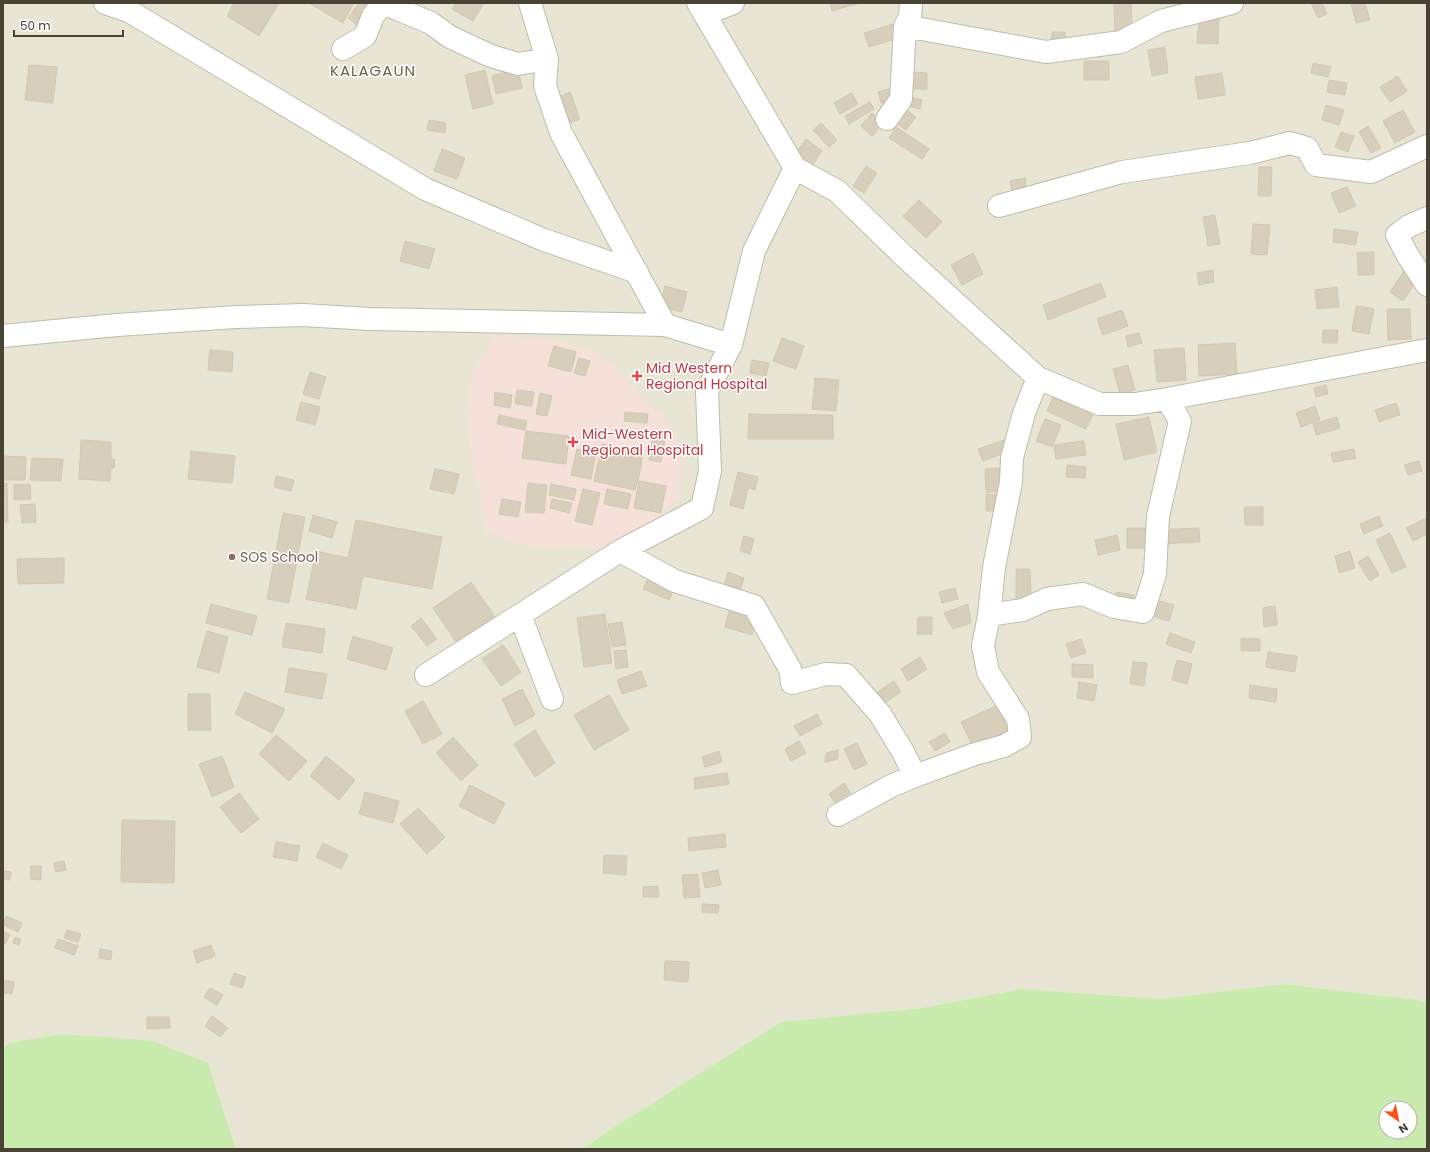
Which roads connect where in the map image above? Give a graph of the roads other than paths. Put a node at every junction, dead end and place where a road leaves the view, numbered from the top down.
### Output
1 (106, 3) edge
2 (383, 3) edge
3 (530, 3) edge
4 (733, 3) edge
5 (911, 3) edge
6 (1232, 3) edge
7 (701, 8) edge
8 (905, 26) junction
9 (344, 49) dead end
10 (547, 60) junction
11 (887, 119) dead end
12 (1427, 146) edge
13 (795, 168) junction
14 (999, 206) dead end
15 (1427, 218) edge
16 (637, 272) junction
17 (1427, 285) edge
18 (665, 325) junction
19 (3, 336) edge
20 (731, 345) junction
21 (1427, 350) edge
22 (1038, 378) junction
23 (1167, 399) junction
24 (620, 551) junction
25 (520, 614) junction
26 (989, 615) junction
27 (426, 675) dead end
28 (552, 699) dead end
29 (915, 776) junction
30 (838, 815) dead end

1 - 16 street
2 - 9 street
2 - 10 street
3 - 10 street
4 - 7 street
5 - 8 street
6 - 8 street
7 - 13 street
8 - 11 street
10 - 16 street
12 - 14 street
13 - 20 street
13 - 22 street
15 - 17 street
16 - 18 street
18 - 19 street
18 - 20 street
20 - 24 street
21 - 23 street
22 - 23 street
22 - 26 street
23 - 26 street
24 - 25 street
24 - 29 street
25 - 27 street
25 - 28 street
26 - 29 street
29 - 30 street

